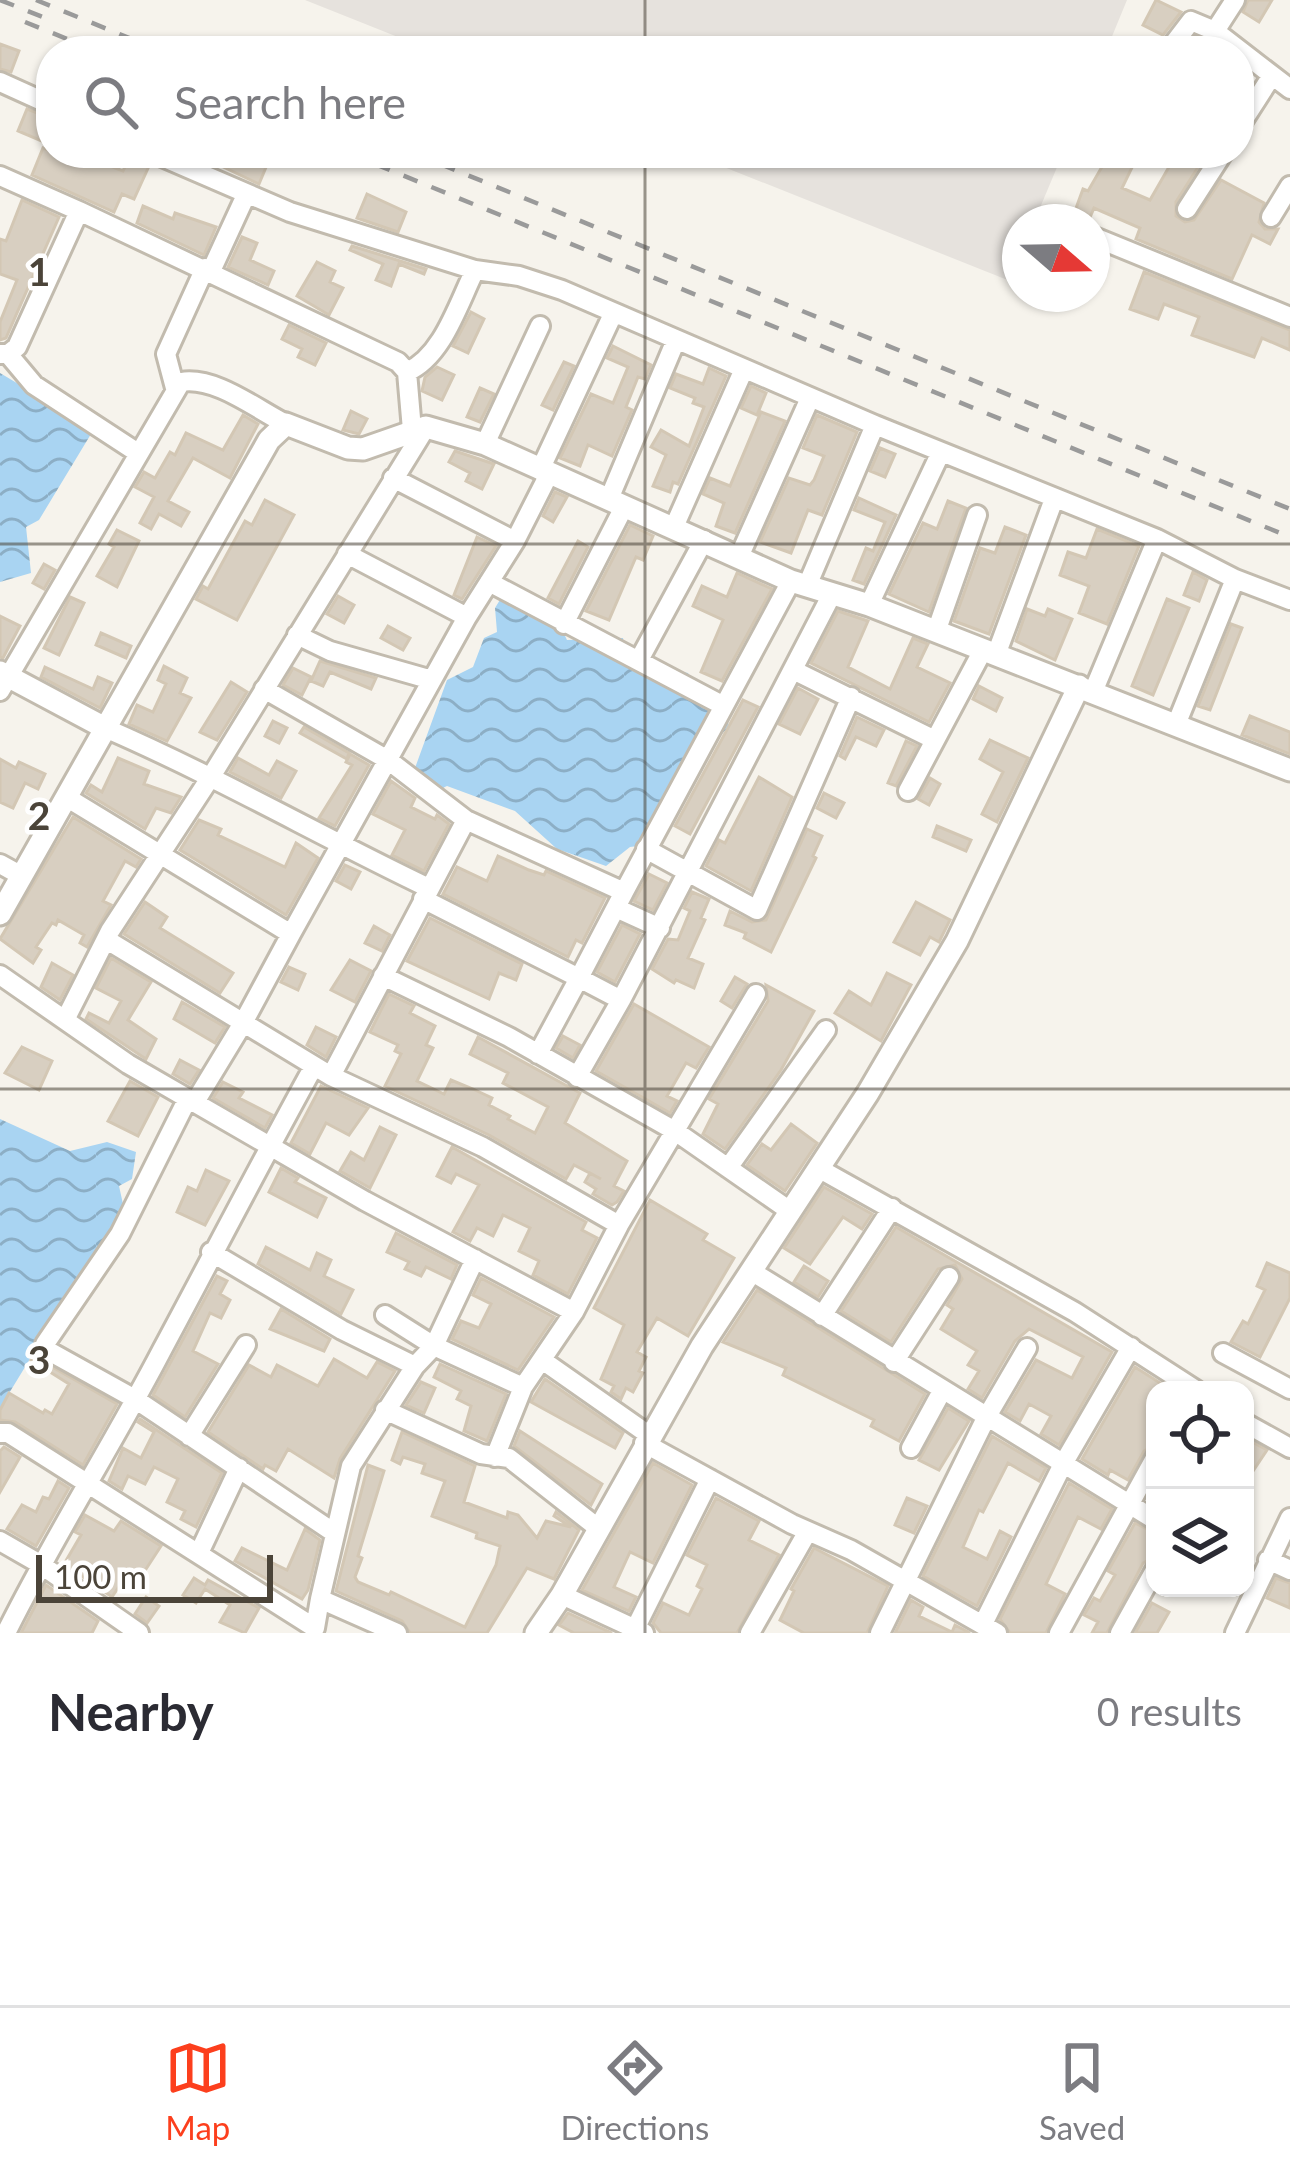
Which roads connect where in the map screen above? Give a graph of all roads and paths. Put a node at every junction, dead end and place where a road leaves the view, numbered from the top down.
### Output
1 (1234, 0) edge
2 (1215, 31) junction
3 (1180, 36) edge
4 (1221, 36) edge
5 (1254, 63) edge
6 (1271, 77) junction
7 (0, 82) edge
8 (1290, 89) edge
9 (36, 99) edge
10 (1254, 104) edge
11 (187, 168) edge
12 (1212, 168) edge
13 (0, 176) edge
14 (1290, 186) edge
15 (246, 195) junction
16 (1186, 209) dead end
17 (80, 211) junction
18 (1271, 217) dead end
19 (1110, 243) edge
20 (208, 270) junction
21 (475, 270) junction
22 (613, 314) junction
23 (1290, 317) edge
24 (540, 326) dead end
25 (676, 340) junction
26 (4, 354) edge
27 (744, 369) junction
28 (407, 372) junction
29 (175, 388) junction
30 (810, 398) junction
31 (286, 424) junction
32 (874, 425) junction
33 (419, 428) junction
34 (484, 444) junction
35 (138, 453) junction
36 (940, 454) junction
37 (544, 472) junction
38 (393, 478) junction
39 (1054, 499) junction
40 (616, 503) junction
41 (977, 515) dead end
42 (674, 527) junction
43 (1156, 539) junction
44 (704, 540) junction
45 (515, 542) junction
46 (347, 554) junction
47 (739, 557) junction
48 (1235, 579) junction
49 (489, 582) junction
50 (799, 584) junction
51 (832, 594) junction
52 (1290, 600) edge
53 (869, 605) junction
54 (467, 617) junction
55 (564, 624) junction
56 (935, 632) junction
57 (298, 635) junction
58 (989, 653) junction
59 (639, 660) junction
60 (795, 670) junction
61 (3, 680) edge
62 (432, 680) junction
63 (264, 689) junction
64 (1086, 689) junction
65 (851, 697) junction
66 (722, 705) junction
67 (1176, 725) junction
68 (105, 728) junction
69 (935, 740) junction
70 (388, 760) junction
71 (1290, 770) edge
72 (212, 775) junction
73 (908, 791) dead end
74 (66, 797) junction
75 (466, 820) junction
76 (342, 846) junction
77 (646, 849) junction
78 (160, 852) junction
79 (10, 869) edge
80 (689, 873) junction
81 (426, 894) junction
82 (620, 900) junction
83 (0, 914) edge
84 (660, 928) junction
85 (291, 934) junction
86 (107, 940) junction
87 (0, 975) edge
88 (383, 976) junction
89 (579, 978) junction
90 (755, 994) dead end
91 (621, 1000) junction
92 (64, 1020) junction
93 (243, 1024) junction
94 (826, 1030) dead end
95 (538, 1054) junction
96 (322, 1071) junction
97 (577, 1077) junction
98 (191, 1100) junction
99 (675, 1131) junction
100 (269, 1146) junction
101 (728, 1168) junction
102 (818, 1168) junction
103 (892, 1208) junction
104 (790, 1211) junction
105 (619, 1225) junction
106 (211, 1252) junction
107 (475, 1259) junction
108 (751, 1271) junction
109 (949, 1277) dead end
110 (574, 1312) junction
111 (385, 1315) dead end
112 (822, 1316) junction
113 (246, 1345) dead end
114 (434, 1346) junction
115 (1131, 1347) junction
116 (1027, 1348) dead end
117 (1223, 1353) dead end
118 (542, 1360) junction
119 (895, 1362) junction
120 (415, 1366) junction
121 (1182, 1381) edge
122 (523, 1387) junction
123 (1290, 1389) edge
124 (942, 1391) junction
125 (135, 1399) junction
126 (385, 1410) junction
127 (986, 1418) junction
128 (1254, 1428) edge
129 (189, 1436) junction
130 (3, 1437) edge
131 (646, 1439) junction
132 (911, 1448) dead end
133 (1290, 1448) edge
134 (495, 1457) junction
135 (1063, 1464) junction
136 (239, 1468) junction
137 (1146, 1475) edge
138 (710, 1479) junction
139 (87, 1483) junction
140 (1130, 1504) junction
141 (1146, 1514) edge
142 (1290, 1518) edge
143 (598, 1528) junction
144 (808, 1531) junction
145 (333, 1532) junction
146 (0, 1541) edge
147 (199, 1552) junction
148 (1268, 1560) junction
149 (40, 1564) junction
150 (1290, 1570) edge
151 (905, 1581) junction
152 (1146, 1586) edge
153 (562, 1595) junction
154 (320, 1599) junction
155 (110, 1625) edge
156 (990, 1628) edge
157 (314, 1631) edge
158 (639, 1631) edge
159 (6, 1633) edge
160 (139, 1633) edge
161 (397, 1633) edge
162 (536, 1633) edge
163 (750, 1633) edge
164 (880, 1633) edge
165 (1060, 1633) edge
166 (1120, 1633) edge
167 (1234, 1633) edge

1 - 2 street
2 - 3 street
2 - 4 street
5 - 6 street
6 - 8 street
6 - 10 street
7 - 9 street
11 - 15 street
12 - 16 street
13 - 17 street
14 - 18 street
15 - 20 street
15 - 21 street
17 - 20 street
17 - 26 street
19 - 23 street
20 - 28 street
20 - 29 street
21 - 22 street
21 - 28 street
22 - 25 street
22 - 37 street
24 - 34 street
25 - 27 street
25 - 40 street
26 - 35 street
27 - 30 street
27 - 42 street
28 - 33 street
29 - 31 street
29 - 35 street
30 - 32 street
30 - 47 street
31 - 33 street
31 - 68 street
32 - 36 street
32 - 50 street
33 - 34 street
33 - 38 street
34 - 37 street
35 - 61 street
36 - 39 street
36 - 53 street
37 - 40 street
37 - 45 street
38 - 45 street
38 - 46 street
39 - 43 street
39 - 58 street
40 - 42 street
40 - 55 street
41 - 56 street
42 - 44 street
43 - 48 street
43 - 64 street
44 - 47 street
44 - 59 street
45 - 49 street
46 - 54 street
46 - 57 street
47 - 50 street
48 - 52 street
48 - 67 street
49 - 54 street
49 - 55 street
50 - 51 street
50 - 66 street
51 - 53 street
51 - 60 street
53 - 56 street
54 - 62 street
55 - 59 street
56 - 58 street
57 - 62 street
57 - 63 street
58 - 64 street
58 - 69 street
59 - 66 street
60 - 65 street
60 - 80 street
61 - 68 street
62 - 70 street
63 - 70 street
63 - 72 street
64 - 67 street
64 - 102 street
65 - 69 street
65 - 80 street
66 - 77 street
67 - 71 street
68 - 72 street
68 - 74 street
69 - 73 street
70 - 75 street
70 - 76 street
72 - 76 street
72 - 78 street
74 - 78 street
74 - 79 street
75 - 81 street
75 - 82 street
76 - 81 street
76 - 85 street
77 - 80 street
77 - 82 street
78 - 85 street
78 - 86 street
79 - 83 street
80 - 84 street
81 - 88 street
81 - 89 street
82 - 84 street
82 - 89 street
84 - 91 street
85 - 93 street
86 - 92 street
86 - 93 street
87 - 92 street
88 - 95 street
88 - 96 street
89 - 91 street
89 - 95 street
90 - 99 street
91 - 97 street
92 - 98 street
93 - 96 street
93 - 98 street
94 - 101 street
95 - 97 street
96 - 100 street
96 - 105 street
97 - 99 street
98 - 100 street
98 - 125 street
99 - 101 street
99 - 105 street
100 - 106 street
100 - 107 street
101 - 104 street
102 - 103 street
102 - 104 street
103 - 112 street
103 - 115 street
104 - 108 street
105 - 110 street
106 - 120 street
106 - 125 street
107 - 110 street
107 - 114 street
108 - 112 street
108 - 131 street
109 - 119 street
110 - 118 street
111 - 114 street
112 - 119 street
113 - 129 street
114 - 120 street
114 - 122 street
115 - 121 street
115 - 135 street
116 - 127 street
117 - 123 street
118 - 122 street
118 - 131 street
119 - 124 street
120 - 126 street
122 - 134 street
124 - 127 street
124 - 132 street
125 - 129 street
125 - 139 street
126 - 134 street
126 - 145 street
127 - 135 street
127 - 151 street
128 - 133 street
129 - 136 street
130 - 139 street
131 - 138 street
131 - 143 street
134 - 143 street
135 - 140 street
135 - 156 street
136 - 145 street
136 - 147 street
137 - 140 street
138 - 144 street
138 - 158 street
139 - 147 street
139 - 149 street
140 - 141 street
140 - 165 street
142 - 148 street
143 - 153 street
144 - 151 street
144 - 163 street
145 - 154 street
146 - 149 street
147 - 157 street
148 - 150 street
148 - 167 street
149 - 155 street
149 - 159 street
151 - 156 street
151 - 164 street
152 - 166 street
153 - 158 street
153 - 162 street
154 - 157 street
154 - 161 street
155 - 160 street

